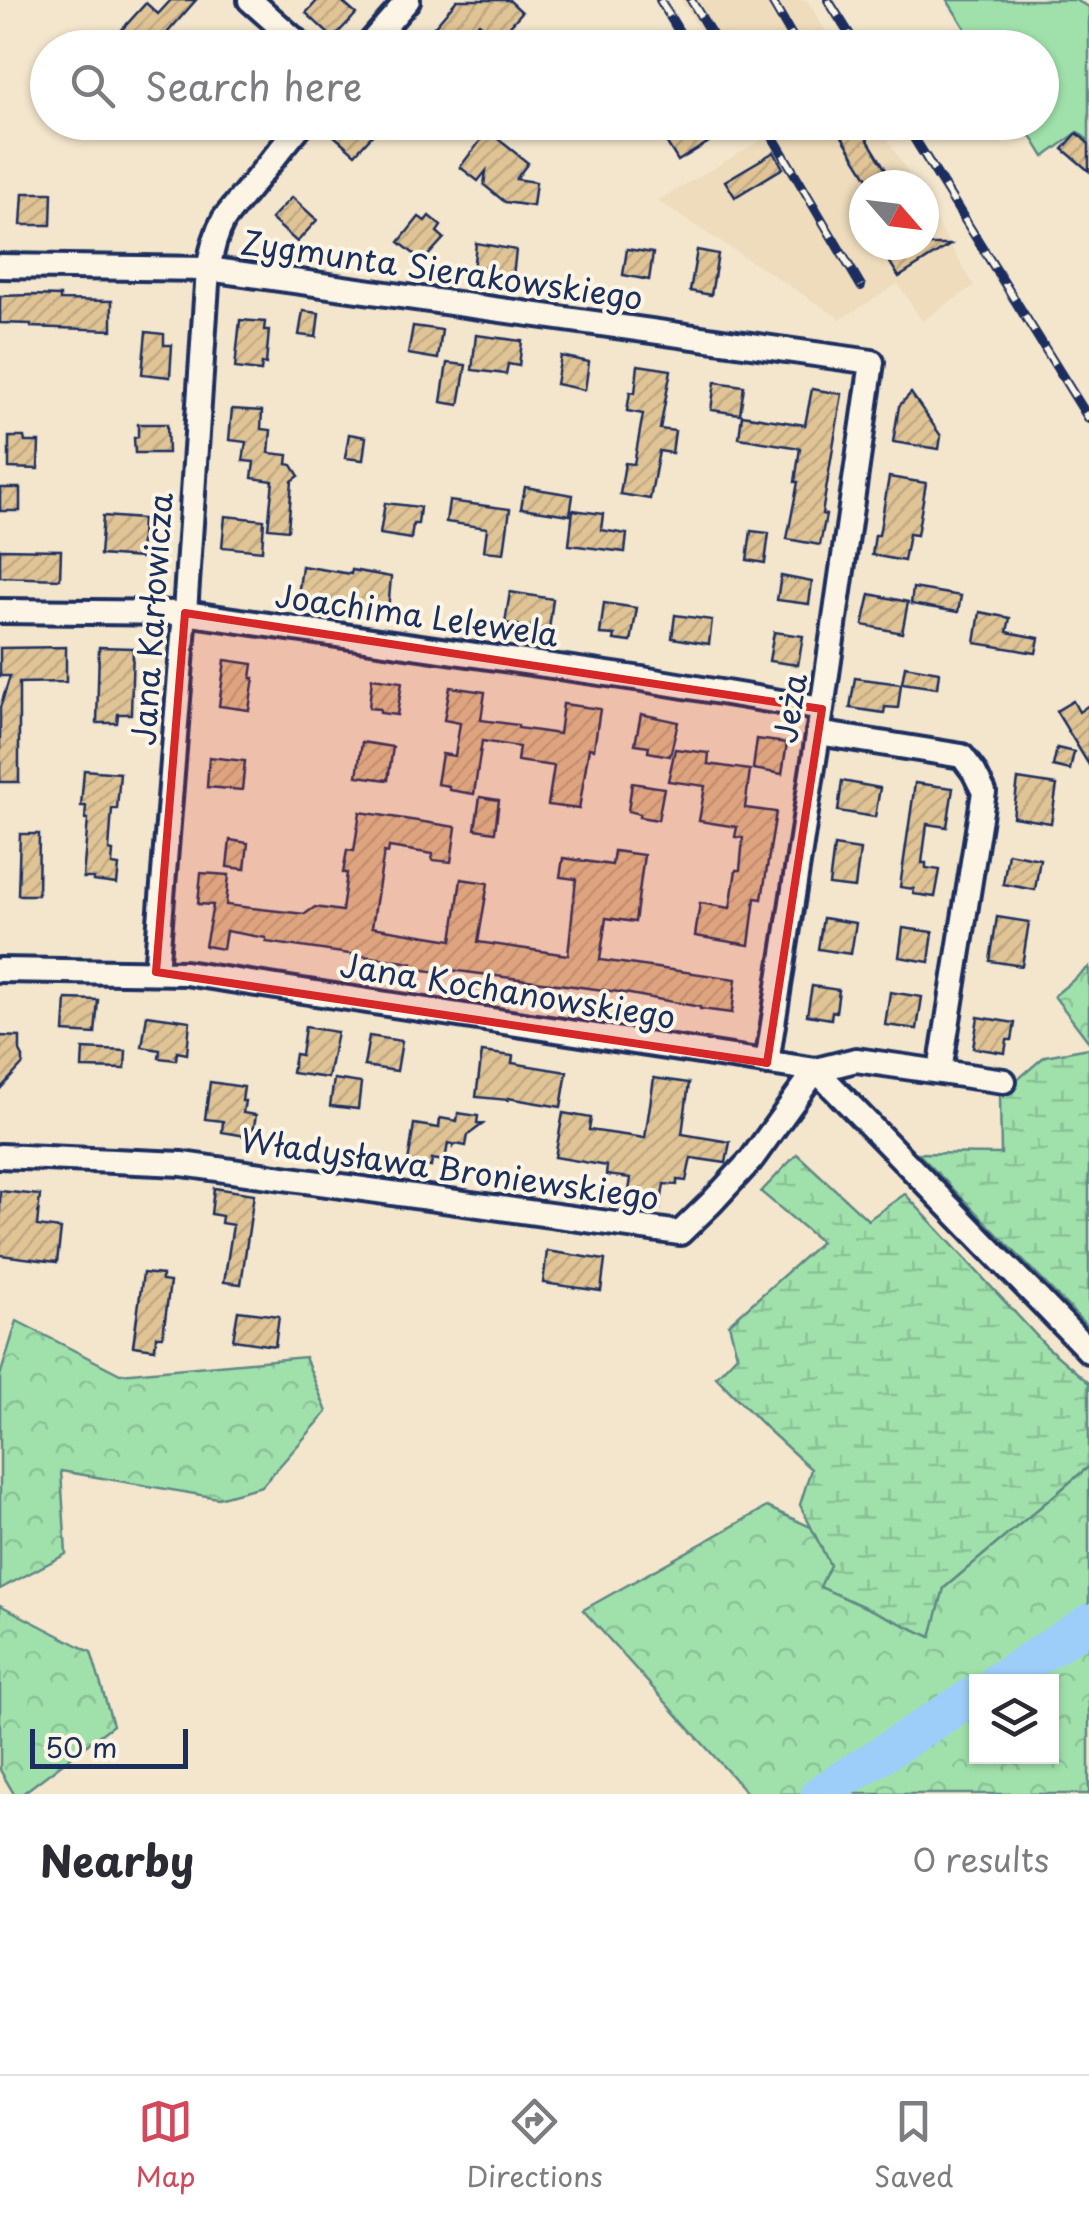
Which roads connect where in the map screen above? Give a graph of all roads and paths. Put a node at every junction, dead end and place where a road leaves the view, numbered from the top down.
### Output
1 (250, 0) edge
2 (408, 0) edge
3 (284, 30) edge
4 (382, 30) edge
5 (288, 140) edge
6 (0, 266) edge
7 (208, 270) junction
8 (872, 362) joint
9 (0, 612) edge
10 (186, 613) junction
11 (822, 708) junction
12 (818, 733) junction
13 (0, 970) edge
14 (156, 972) junction
15 (767, 1062) junction
16 (816, 1070) junction
17 (940, 1071) junction
18 (1004, 1081) dead end
19 (0, 1156) edge
20 (1089, 1351) edge

1 - 3 street
2 - 4 street
5 - 7 street, Jana Karłowicza
6 - 7 street, Zygmunta Sierakowskiego
7 - 8 street, Zygmunta Sierakowskiego
7 - 10 street, Jana Karłowicza
8 - 11 street, Jeża
9 - 10 street, Joachima Lelewela
10 - 11 street, Joachima Lelewela
10 - 14 street, Jana Karłowicza
11 - 12 street, Jeża
12 - 15 street, Jeża
12 - 17 street
13 - 14 street, Jana Kochanowskiego
14 - 15 street, Jana Kochanowskiego
15 - 16 street, Jana Kochanowskiego
16 - 17 street, Jana Kochanowskiego
16 - 19 street, Władysława Broniewskiego
16 - 20 street
17 - 18 street, Jana Kochanowskiego

